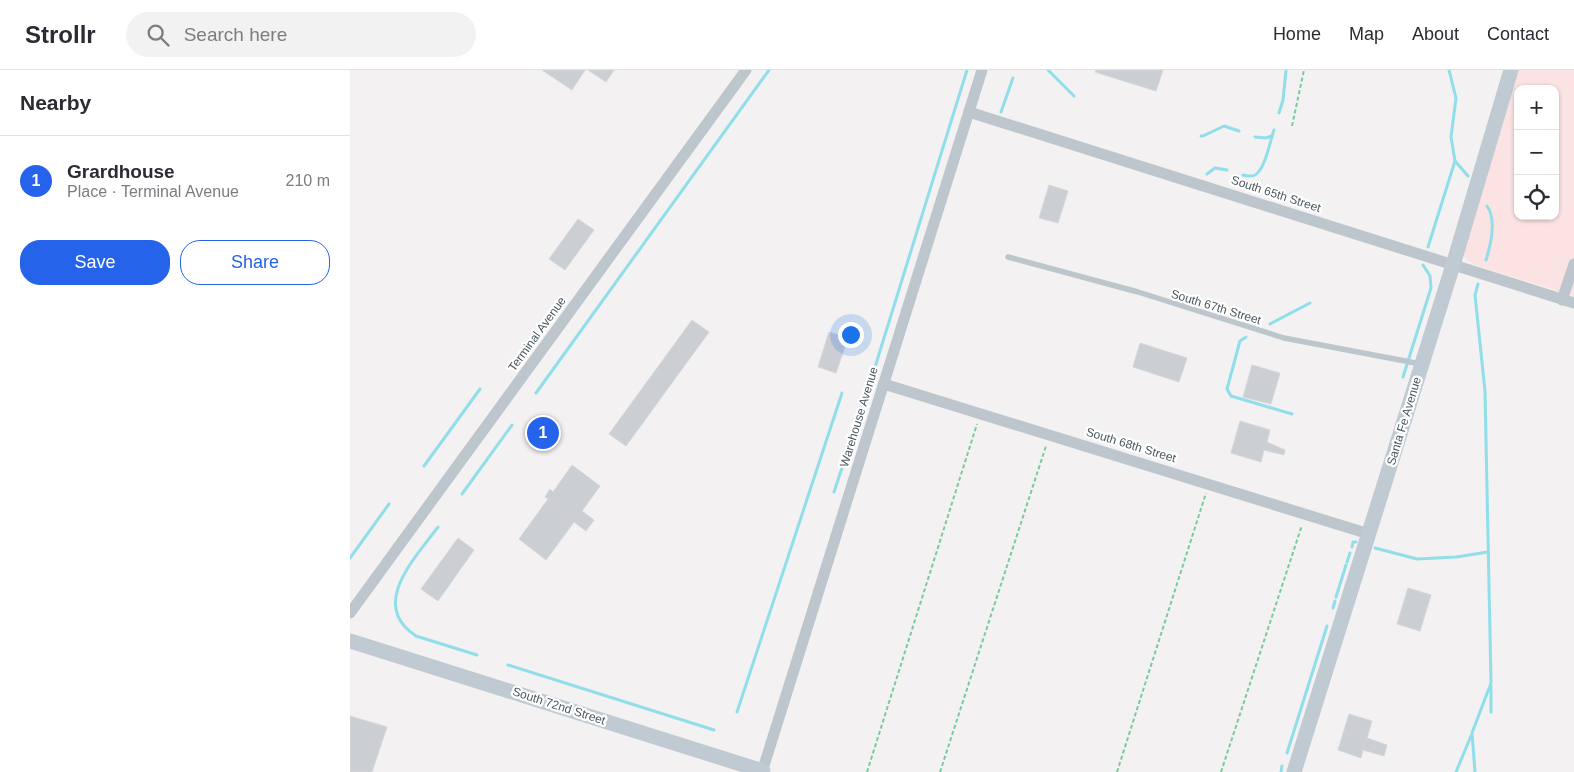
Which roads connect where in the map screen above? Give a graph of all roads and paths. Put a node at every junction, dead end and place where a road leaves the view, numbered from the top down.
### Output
1 (746, 70) edge
2 (982, 70) edge
3 (1304, 70) edge
4 (1511, 70) edge
5 (969, 112) junction
6 (1292, 126) dead end
7 (1008, 257) dead end
8 (1574, 264) edge
9 (1453, 265) junction
10 (1562, 300) junction
11 (1574, 303) edge
12 (1421, 364) junction
13 (884, 384) junction
14 (981, 413) junction
15 (1050, 435) junction
16 (1209, 484) junction
17 (1305, 515) junction
18 (1369, 534) junction
19 (350, 613) edge
20 (350, 641) edge
21 (764, 772) edge
22 (867, 772) edge
23 (940, 772) edge
24 (1117, 772) edge
25 (1221, 772) edge
26 (1294, 772) edge

1 - 19 street, Terminal Avenue
2 - 5 street, Warehouse Avenue
3 - 6 path
4 - 9 street, Santa Fe Avenue
5 - 9 street, South 65th Street
5 - 13 street, Warehouse Avenue
7 - 12 lane, South 67th Street
8 - 10 street
9 - 10 street, South 65th Street
9 - 12 street, Santa Fe Avenue
10 - 11 street, South 65th Street
12 - 18 street, Santa Fe Avenue
13 - 14 street, South 68th Street
13 - 21 street, Warehouse Avenue
14 - 15 street, South 68th Street
14 - 22 path
15 - 16 street, South 68th Street
15 - 23 path
16 - 17 street, South 68th Street
16 - 24 path
17 - 18 street, South 68th Street
17 - 25 path
18 - 26 street, Santa Fe Avenue
20 - 21 street, South 72nd Street

